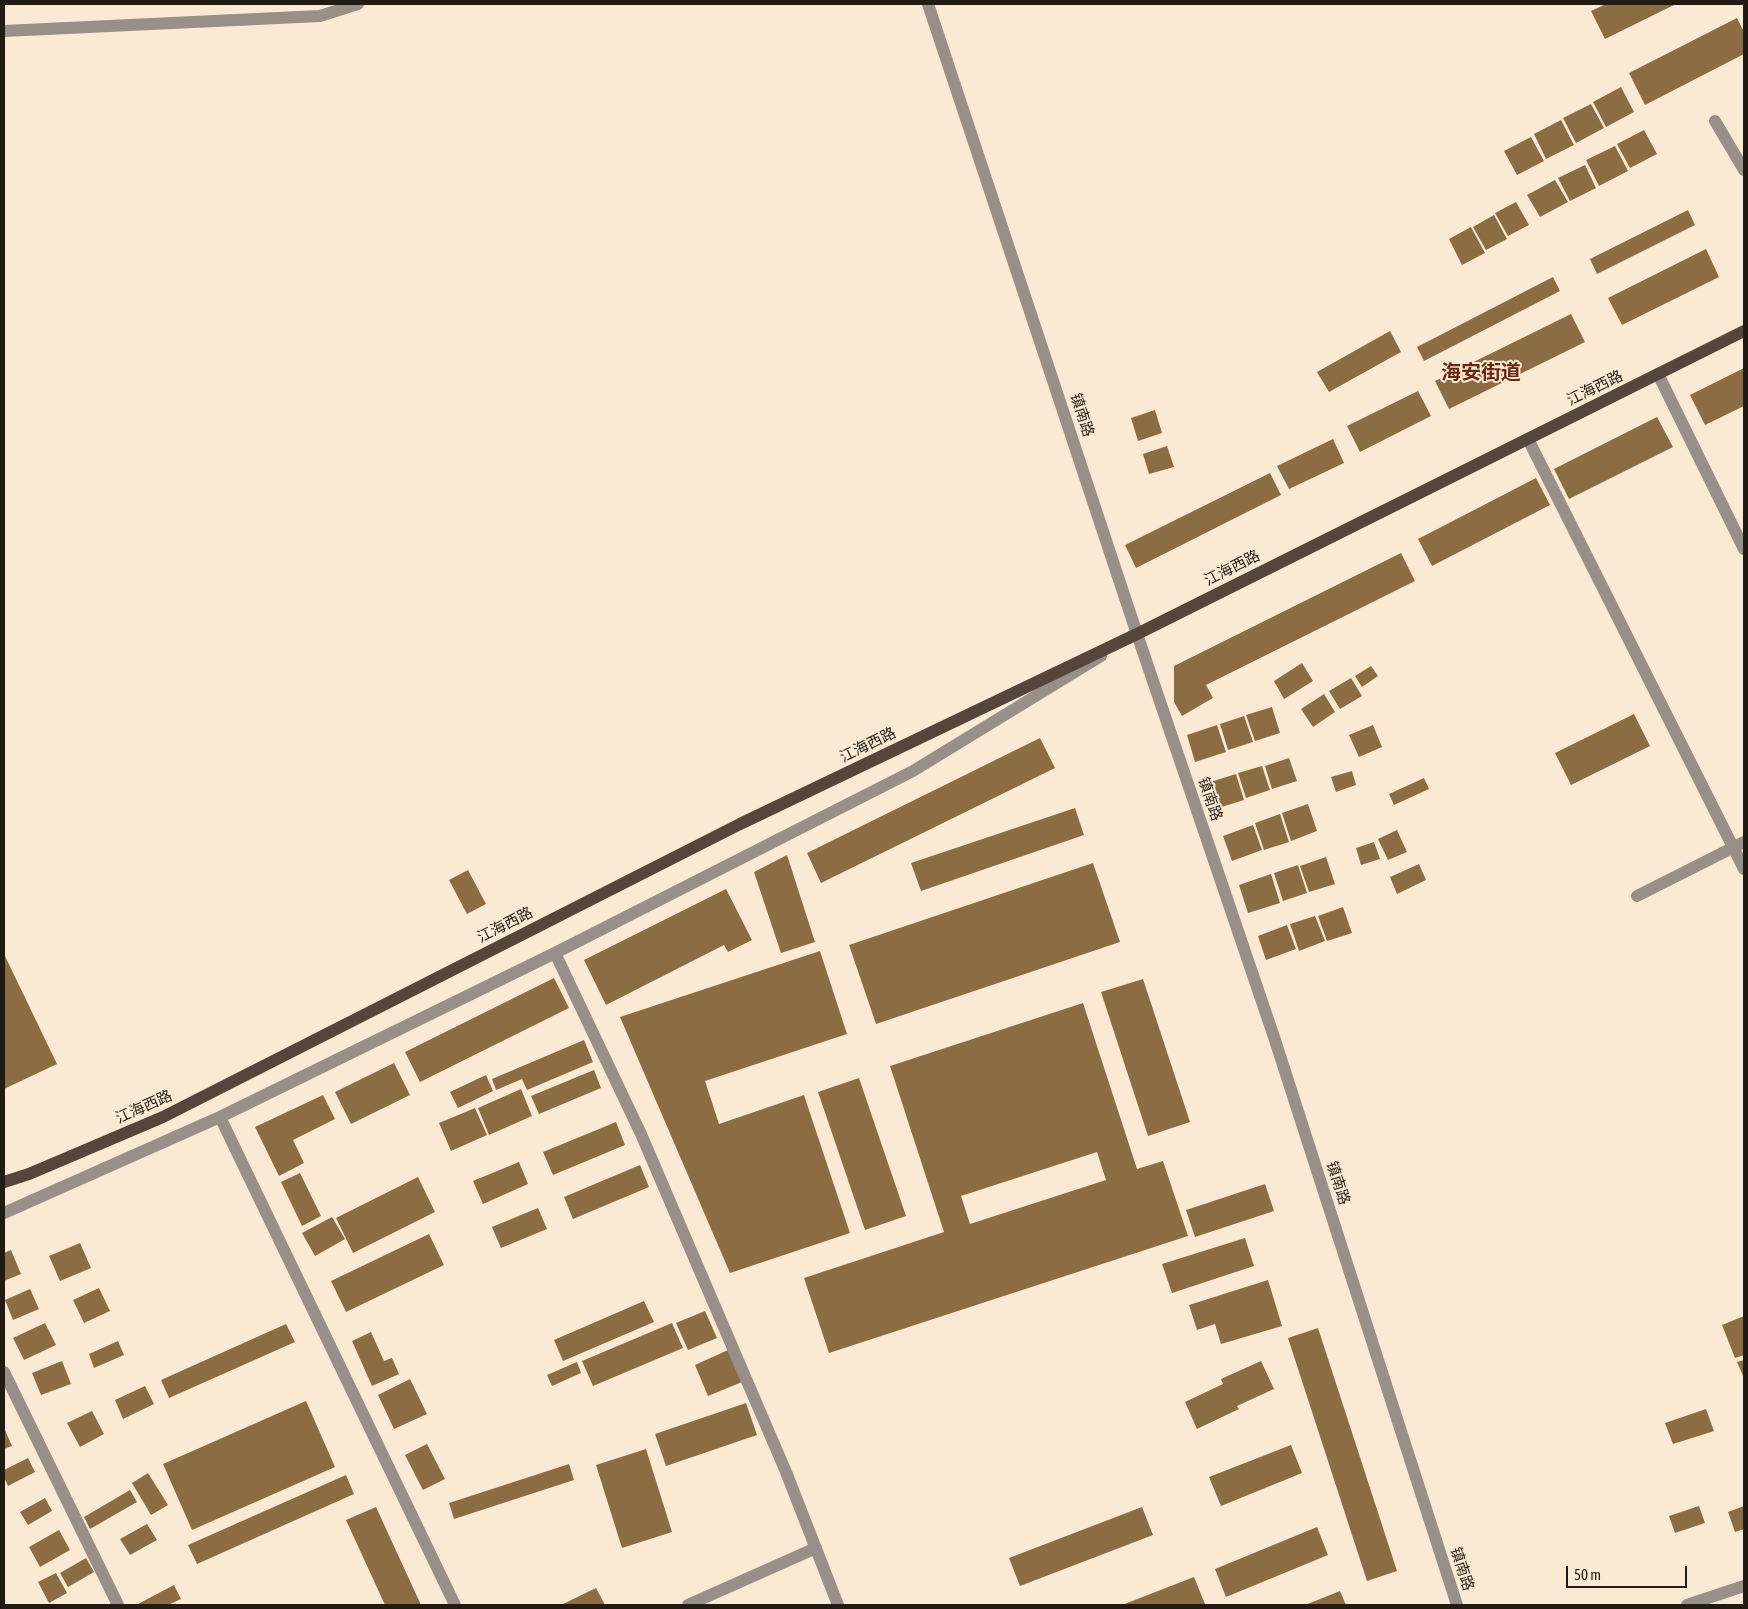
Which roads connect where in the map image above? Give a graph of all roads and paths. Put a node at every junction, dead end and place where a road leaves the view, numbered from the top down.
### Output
1 (358, 4) edge
2 (928, 4) edge
3 (4, 31) edge
4 (1715, 121) dead end
5 (1744, 170) edge
6 (1744, 331) edge
7 (1658, 374) junction
8 (1528, 439) junction
9 (1744, 549) edge
10 (1137, 634) junction
11 (1739, 845) edge
12 (1744, 869) edge
13 (1637, 896) dead end
14 (555, 954) junction
15 (220, 1117) junction
16 (4, 1182) edge
17 (4, 1213) edge
18 (4, 1372) edge
19 (816, 1548) junction
20 (1744, 1586) edge
21 (118, 1605) edge
22 (455, 1605) edge
23 (688, 1605) edge
24 (838, 1605) edge
25 (1457, 1605) edge
26 (1687, 1605) edge

1 - 3 street
2 - 10 street, 镇南路
4 - 5 street
6 - 7 main road, 江海西路
7 - 8 main road, 江海西路
7 - 9 street
8 - 10 main road, 江海西路
8 - 11 street
10 - 14 street
10 - 16 main road, 江海西路
10 - 25 street, 镇南路
11 - 12 street
11 - 13 street
14 - 15 street
14 - 19 street
15 - 17 street
15 - 22 street
18 - 21 street
19 - 23 street
19 - 24 street
20 - 26 street

